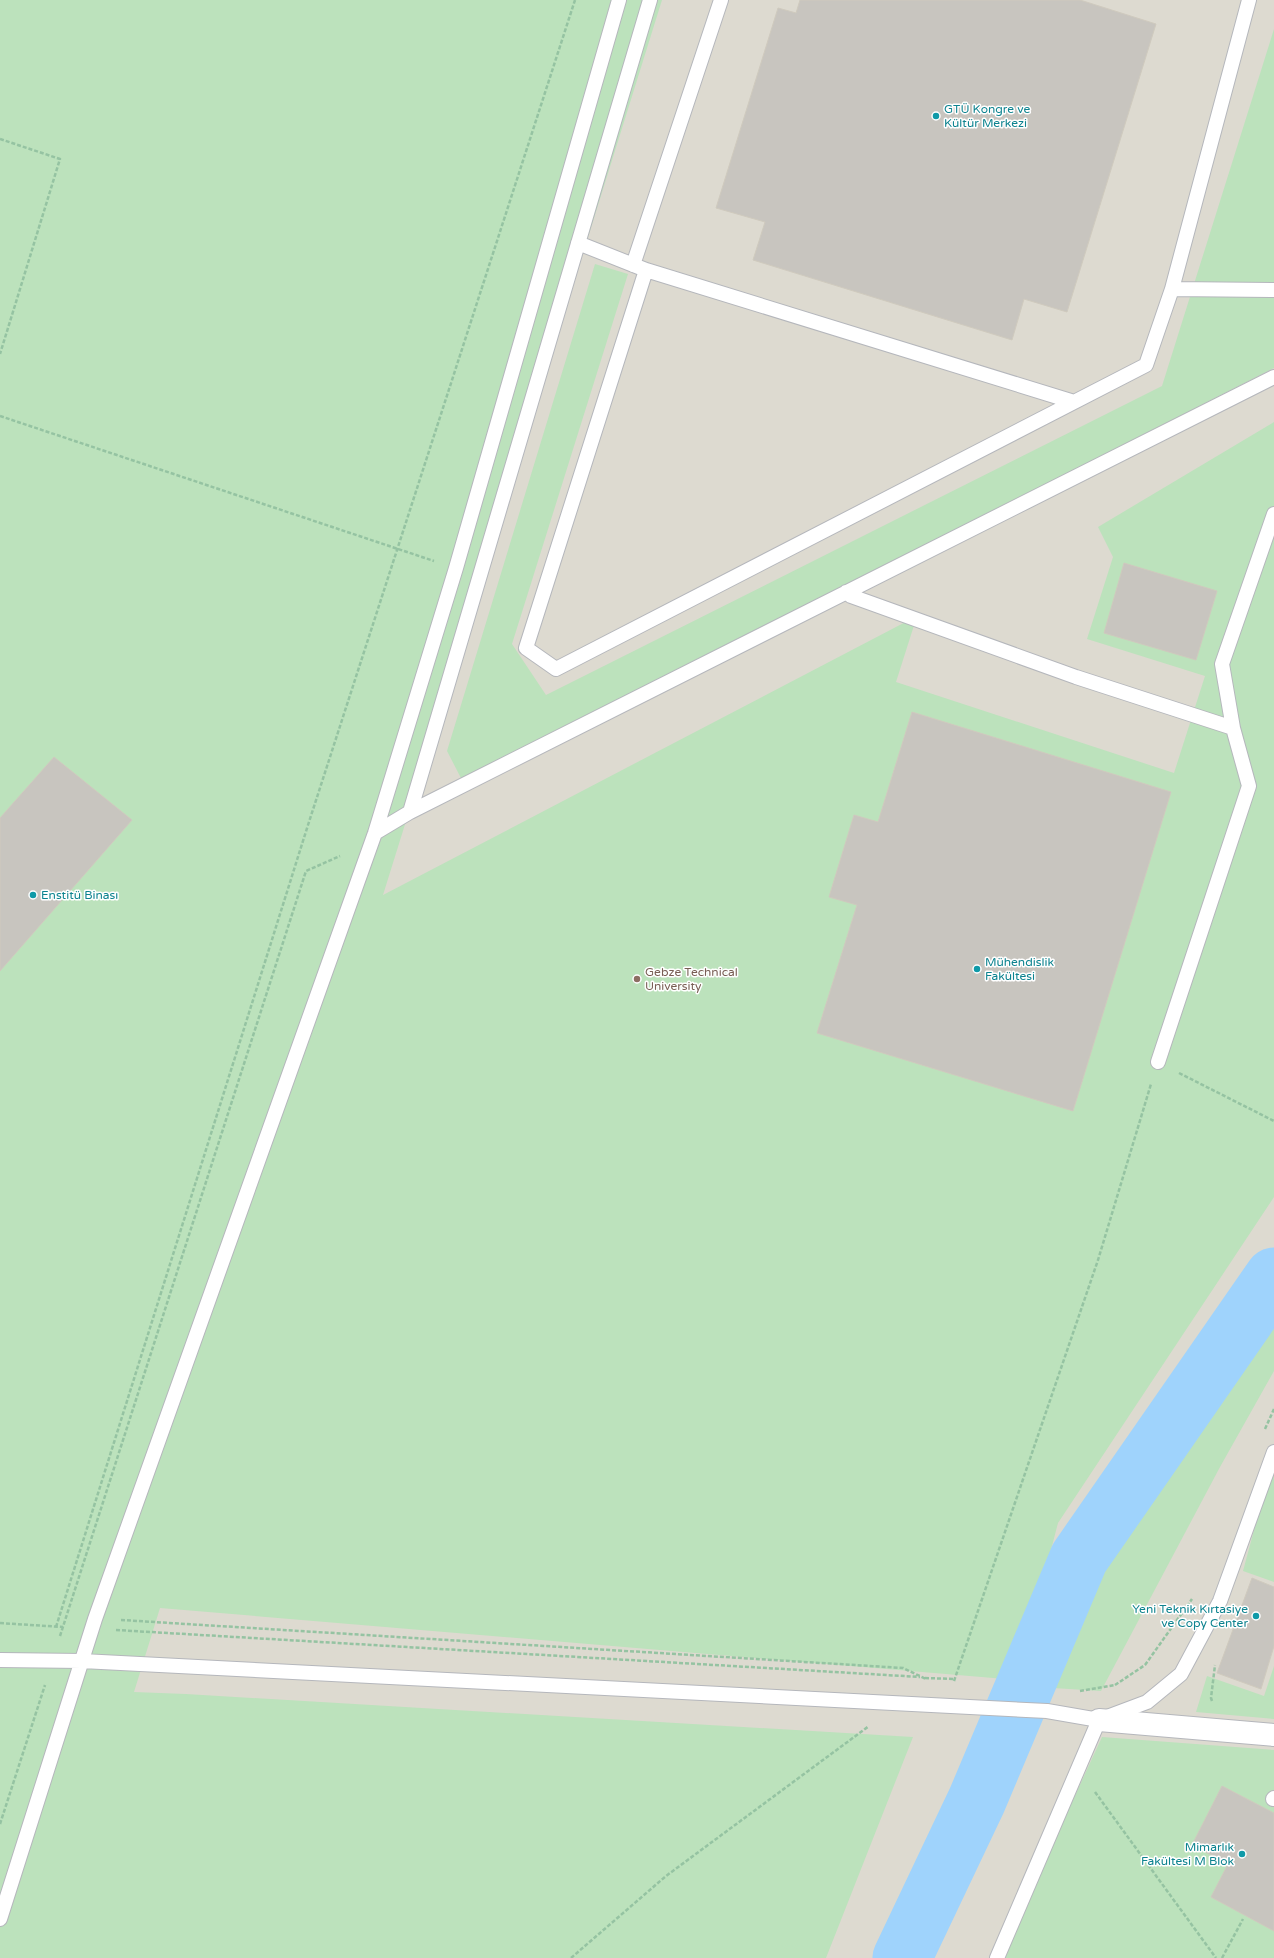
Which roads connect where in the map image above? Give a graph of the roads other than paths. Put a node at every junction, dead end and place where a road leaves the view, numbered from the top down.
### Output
1 (619, 0) edge
2 (650, 0) edge
3 (722, 0) edge
4 (1249, 0) edge
5 (578, 243) junction
6 (640, 268) junction
7 (1172, 289) junction
8 (1274, 290) edge
9 (1274, 377) edge
10 (1074, 402) junction
11 (1274, 514) edge
12 (846, 592) junction
13 (1233, 728) junction
14 (410, 812) junction
15 (373, 837) junction
16 (1158, 1062) road end
17 (1274, 1452) edge
18 (0, 1660) edge
19 (82, 1661) junction
20 (1100, 1720) junction
21 (1274, 1734) edge
22 (0, 1919) edge
23 (997, 1958) edge

1 - 15 lane
2 - 5 lane
3 - 6 lane
4 - 7 lane
5 - 6 lane
5 - 14 lane
6 - 10 lane
6 - 10 lane
7 - 8 lane
7 - 10 lane
9 - 12 lane
11 - 13 lane
12 - 13 lane
12 - 14 lane
13 - 16 lane
14 - 15 lane
15 - 19 lane
17 - 20 lane
18 - 19 lane
19 - 20 lane
19 - 22 lane
20 - 21 street
20 - 23 lane

